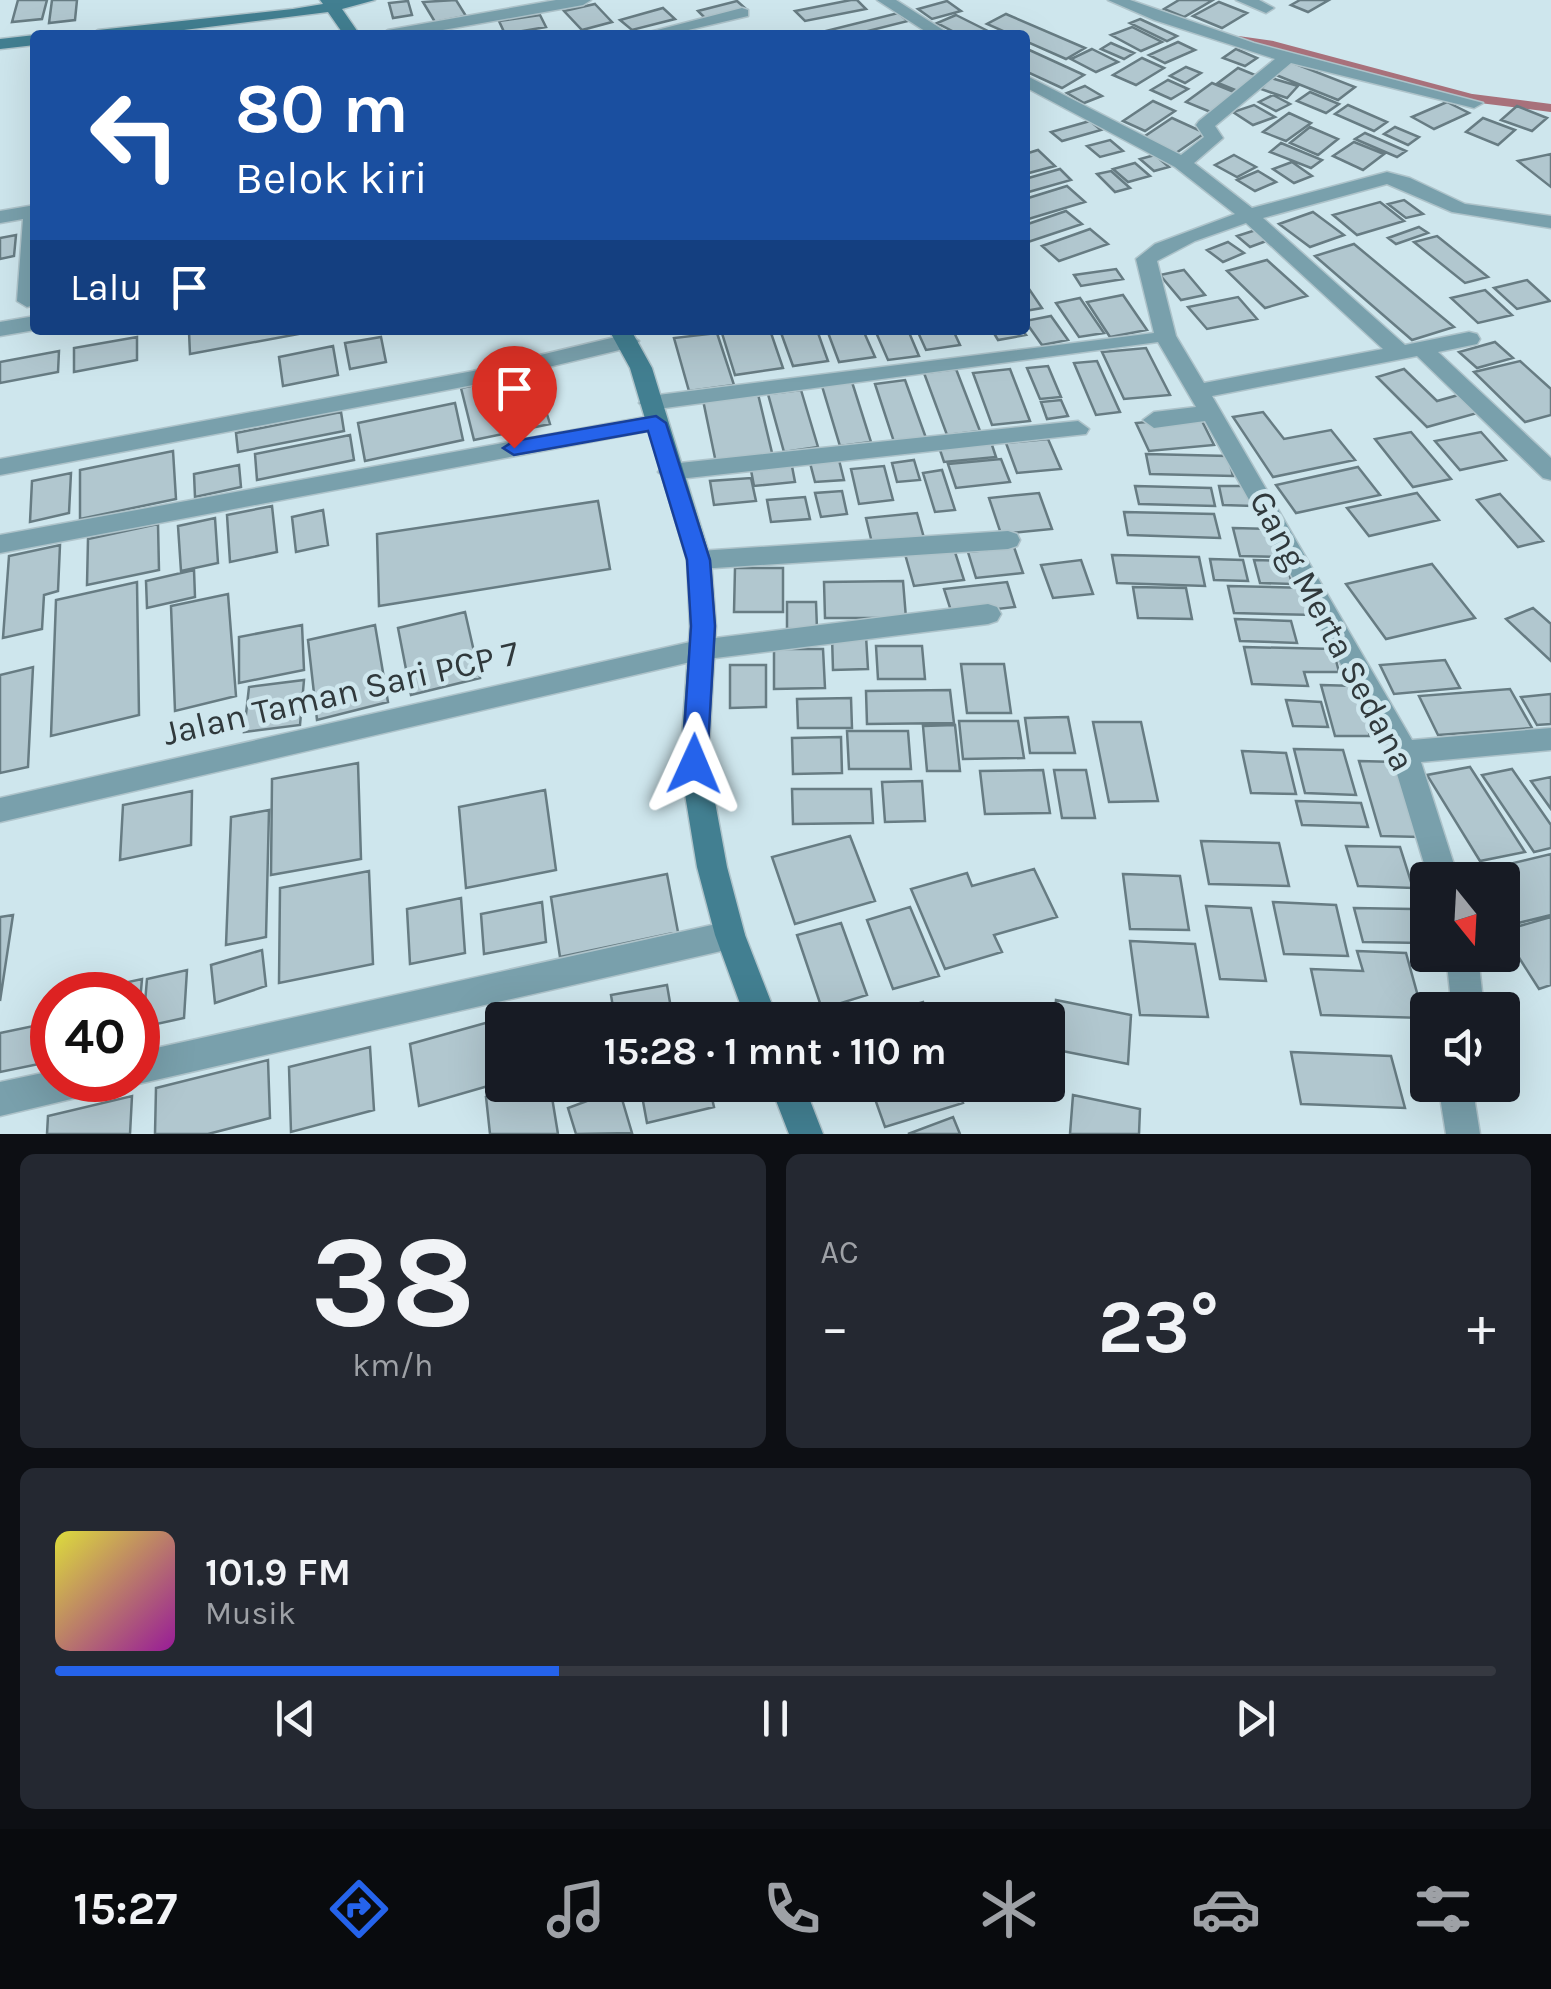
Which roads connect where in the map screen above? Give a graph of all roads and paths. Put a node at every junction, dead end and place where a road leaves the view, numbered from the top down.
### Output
1 (367, 0) edge
2 (582, 0) edge
3 (885, 0) edge
4 (1116, 0) edge
5 (1244, 0) edge
6 (330, 4) edge
7 (1266, 8) dead end
8 (742, 13) dead end
9 (148, 30) edge
10 (348, 30) edge
11 (416, 30) edge
12 (668, 30) edge
13 (935, 30) edge
14 (30, 41) edge
15 (0, 44) edge
16 (1287, 58) junction
17 (1030, 83) edge
18 (1474, 103) dead end
19 (1182, 163) junction
20 (30, 212) edge
21 (1251, 217) junction
22 (0, 218) edge
23 (1551, 222) edge
24 (30, 256) edge
25 (26, 301) dead end
26 (30, 324) edge
27 (0, 329) edge
28 (624, 335) edge
29 (1149, 338) dead end
30 (1469, 339) dead end
31 (1412, 351) junction
32 (1206, 402) junction
33 (653, 413) junction
34 (1154, 420) dead end
35 (1078, 430) dead end
36 (0, 466) edge
37 (670, 472) junction
38 (1551, 472) edge
39 (1008, 540) dead end
40 (0, 544) edge
41 (699, 560) junction
42 (988, 614) dead end
43 (699, 650) junction
44 (1551, 739) edge
45 (1404, 752) junction
46 (0, 810) edge
47 (1438, 862) edge
48 (730, 935) junction
49 (755, 1002) edge
50 (160, 1063) edge
51 (30, 1092) edge
52 (0, 1099) edge
53 (794, 1102) edge
54 (1458, 1102) edge
55 (806, 1134) edge
56 (1464, 1134) edge

1 - 6 street
2 - 11 street
3 - 13 street
4 - 16 street
5 - 7 street
6 - 9 street
6 - 10 street
8 - 12 street
14 - 15 street
16 - 18 street
16 - 19 street
17 - 19 street
19 - 21 street
20 - 22 street
21 - 23 street, Gang Merta Sedana
21 - 31 street
21 - 32 street, Gang Merta Sedana
24 - 25 street
26 - 27 street
28 - 33 street
28 - 36 street
29 - 33 street
30 - 31 street
31 - 32 street
31 - 38 street
32 - 34 street
32 - 45 street, Gang Merta Sedana
33 - 37 street
33 - 40 street
35 - 37 street
37 - 41 street
39 - 41 street
41 - 43 street
42 - 43 street, Jalan Taman Sari PCP 7
43 - 46 street, Jalan Taman Sari PCP 7
43 - 48 street
44 - 45 street
45 - 47 street, Gang Merta Sedana
48 - 49 street
48 - 50 street
51 - 52 street
53 - 55 street
54 - 56 street

